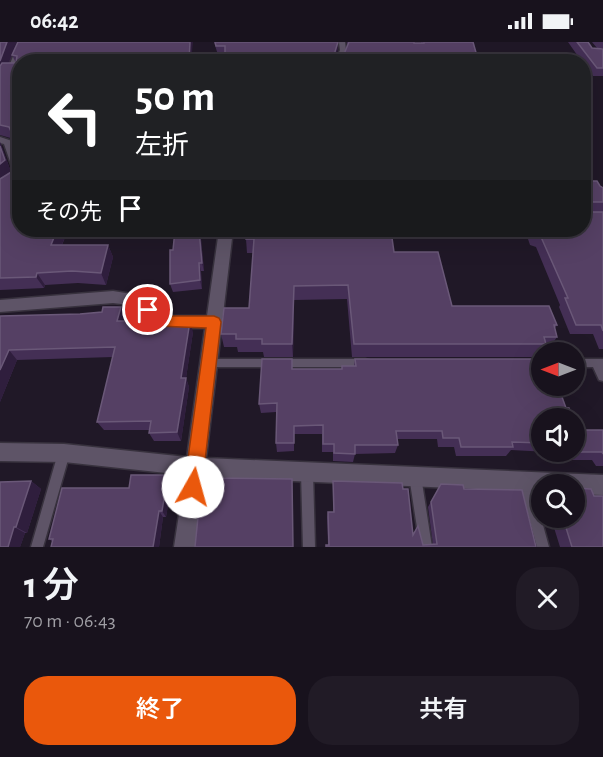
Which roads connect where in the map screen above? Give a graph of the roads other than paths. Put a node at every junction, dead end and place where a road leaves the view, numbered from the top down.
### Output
1 (0, 140) edge
2 (12, 154) edge
3 (225, 237) edge
4 (0, 306) edge
5 (214, 322) junction
6 (209, 363) junction
7 (375, 363) edge
8 (600, 363) edge
9 (603, 377) edge
10 (0, 452) edge
11 (64, 453) junction
12 (195, 467) junction
13 (307, 472) junction
14 (415, 476) junction
15 (525, 481) junction
16 (603, 485) edge
17 (37, 547) edge
18 (185, 547) edge
19 (309, 547) edge
20 (426, 547) edge
21 (543, 547) edge

1 - 2 street
3 - 5 street
4 - 5 street
5 - 6 street
6 - 7 lane
6 - 12 street
8 - 9 lane
10 - 11 street
11 - 12 street
11 - 17 lane
12 - 13 street
12 - 18 street
13 - 14 street
13 - 19 lane
14 - 15 street
14 - 20 lane
15 - 16 street
15 - 21 lane

